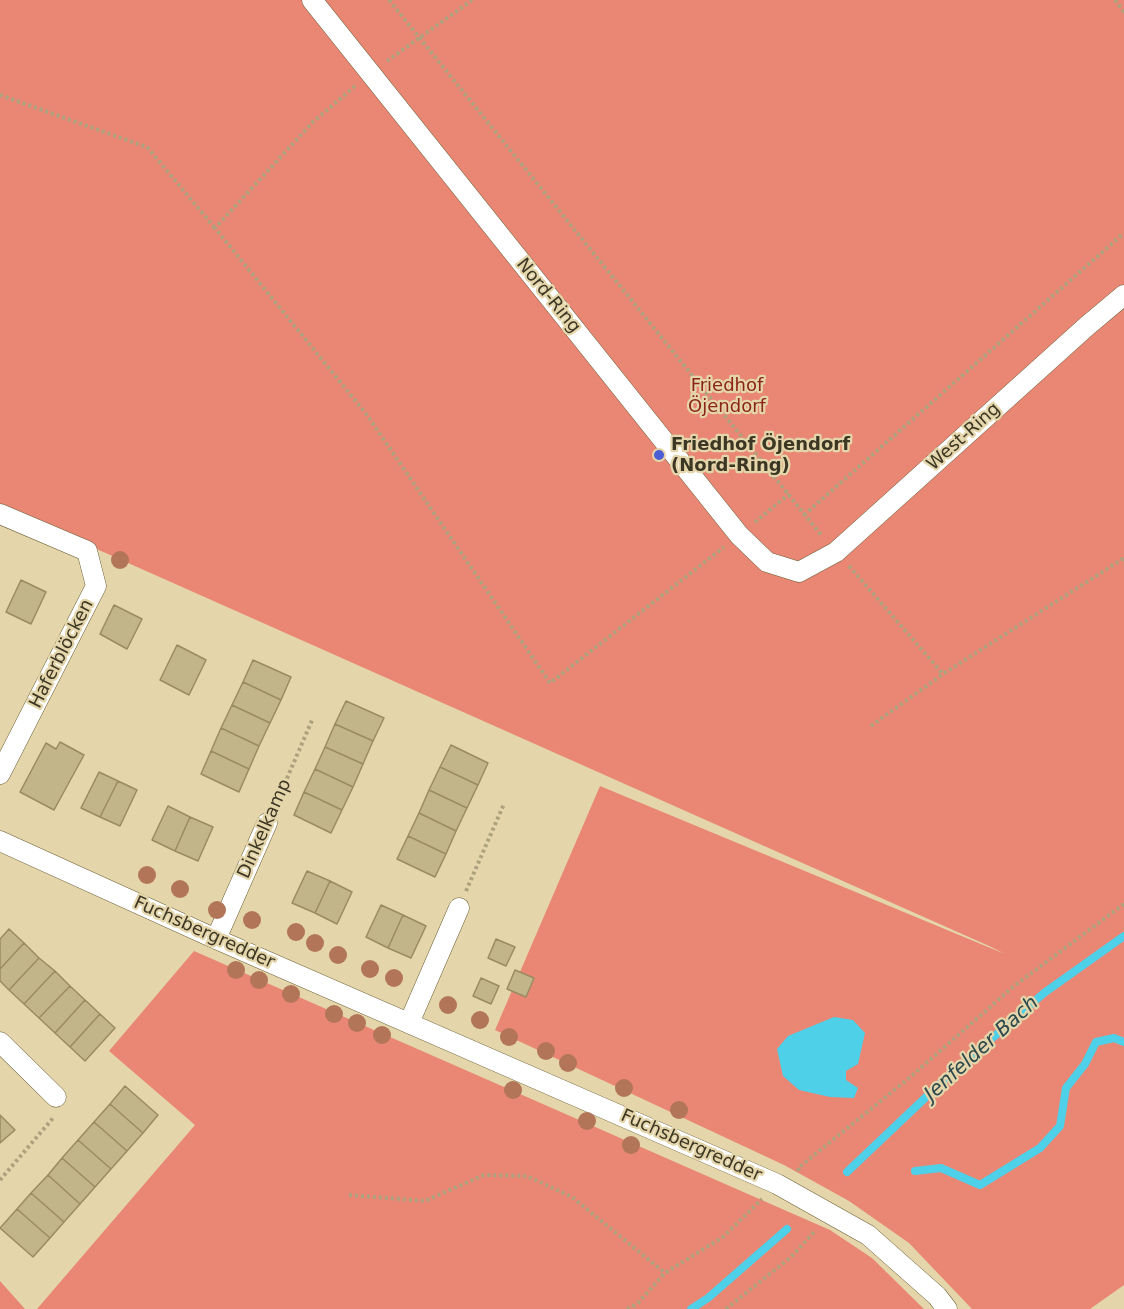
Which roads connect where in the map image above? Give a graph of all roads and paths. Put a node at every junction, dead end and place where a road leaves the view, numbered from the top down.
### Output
1 (312, 0) edge
2 (389, 0) edge
3 (472, 0) edge
4 (1115, 0) edge
5 (1124, 12) edge
6 (420, 39) junction
7 (370, 73) junction
8 (0, 95) edge
9 (215, 228) junction
10 (1124, 232) edge
11 (1124, 295) edge
12 (789, 494) junction
13 (0, 514) edge
14 (804, 514) junction
15 (739, 535) junction
16 (836, 552) junction
17 (1124, 558) edge
18 (799, 572) joint
19 (942, 674) junction
20 (313, 718) dead end
21 (871, 726) dead end
22 (0, 774) edge
23 (504, 804) dead end
24 (267, 823) joint
25 (0, 841) edge
26 (1124, 904) edge
27 (459, 908) joint
28 (216, 939) junction
29 (409, 1023) junction
30 (0, 1042) edge
31 (56, 1097) joint
32 (803, 1177) dead end
33 (0, 1180) edge
34 (777, 1184) junction
35 (350, 1195) dead end
36 (823, 1210) junction
37 (665, 1273) junction
38 (627, 1309) edge
39 (726, 1309) edge
40 (947, 1309) edge

1 - 7 street, Nord-Ring
2 - 6 path
3 - 6 path
4 - 5 path
6 - 7 path
6 - 12 path
7 - 9 path
7 - 15 street, Nord-Ring
8 - 9 path
9 - 15 path
10 - 14 path
11 - 16 street, West-Ring
12 - 14 path
12 - 15 path
13 - 22 street, Haferblöcken
14 - 16 path
15 - 18 street, Nord-Ring
16 - 18 street, West-Ring
16 - 19 path
17 - 19 path
19 - 21 path
20 - 24 path, Dinkelkamp
23 - 27 path
24 - 28 street, Dinkelkamp
25 - 28 street, Fuchsbergredder
26 - 32 path
27 - 29 street
28 - 29 street, Fuchsbergredder
29 - 34 street, Fuchsbergredder
30 - 31 street
31 - 33 path
34 - 36 street, Fuchsbergredder
34 - 37 path
35 - 37 path
36 - 39 path
36 - 40 street, Fuchsbergredder
37 - 38 path

